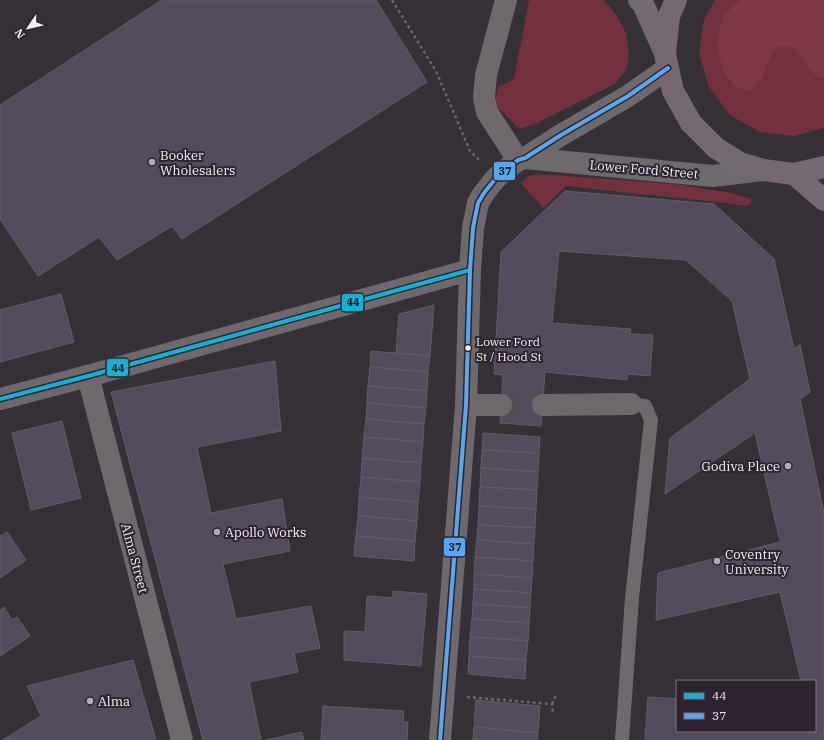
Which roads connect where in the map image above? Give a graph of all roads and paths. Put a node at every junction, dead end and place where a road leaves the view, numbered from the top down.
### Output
1 (392, 0) edge
2 (506, 0) edge
3 (639, 0) edge
4 (676, 0) edge
5 (667, 61) junction
6 (522, 159) junction
7 (824, 167) edge
8 (763, 170) junction
9 (794, 174) junction
10 (496, 178) junction
11 (824, 200) edge
12 (470, 270) junction
13 (88, 376) junction
14 (0, 399) edge
15 (543, 404) tunnel mouth
16 (631, 404) joint
17 (466, 405) junction
18 (501, 405) tunnel mouth
19 (443, 695) junction
20 (556, 695) dead end
21 (552, 704) junction
22 (553, 714) dead end
23 (182, 740) edge
24 (440, 740) edge
25 (622, 740) edge

1 - 10 path
2 - 6 street
3 - 5 highway
4 - 5 highway
5 - 6 street
5 - 8 highway
6 - 8 street, Lower Ford Street
6 - 10 street
7 - 9 highway
8 - 9 highway
9 - 11 highway
10 - 12 street
12 - 13 street
12 - 17 street
13 - 14 street
13 - 23 street, Alma Street
15 - 16 street
16 - 25 lane
17 - 18 street
17 - 19 street
19 - 21 path
19 - 24 street
20 - 21 path
21 - 22 path

